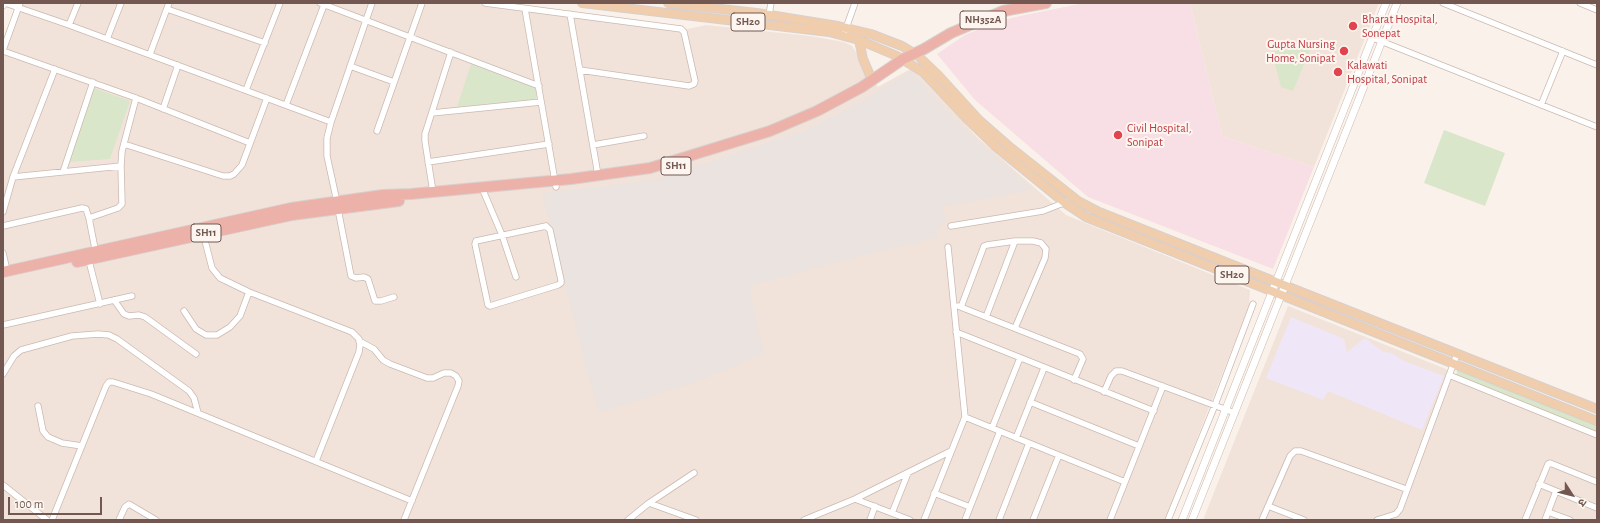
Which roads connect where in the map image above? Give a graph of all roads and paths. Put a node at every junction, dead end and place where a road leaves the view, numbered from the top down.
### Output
1 (78, 3) edge
2 (121, 3) edge
3 (280, 3) edge
4 (372, 3) edge
5 (422, 3) edge
6 (485, 3) edge
7 (582, 3) edge
8 (668, 3) edge
9 (771, 3) edge
10 (855, 3) edge
11 (1046, 3) edge
12 (1386, 3) edge
13 (1398, 3) edge
14 (1443, 3) edge
15 (1582, 3) edge
16 (4, 4) edge
17 (322, 4) edge
18 (607, 4) edge
19 (19, 5) edge
20 (168, 6) edge
21 (1016, 6) edge
22 (525, 9) junction
23 (1597, 10) edge
24 (570, 14) junction
25 (769, 15) junction
26 (366, 20) junction
27 (69, 25) junction
28 (845, 32) junction
29 (410, 38) junction
30 (1373, 38) junction
31 (108, 39) junction
32 (859, 40) junction
33 (1382, 42) junction
34 (265, 43) junction
35 (3, 50) edge
36 (1563, 51) junction
37 (451, 52) junction
38 (918, 52) junction
39 (150, 54) junction
40 (906, 60) junction
41 (178, 65) junction
42 (1597, 65) edge
43 (350, 66) junction
44 (55, 69) junction
45 (580, 70) junction
46 (872, 80) junction
47 (93, 82) junction
48 (394, 82) junction
49 (539, 86) junction
50 (246, 90) junction
51 (136, 98) junction
52 (267, 98) junction
53 (541, 102) junction
54 (286, 104) junction
55 (1541, 105) junction
56 (164, 109) junction
57 (432, 113) junction
58 (331, 122) junction
59 (1597, 127) edge
60 (377, 131) dead end
61 (644, 136) dead end
62 (250, 143) junction
63 (124, 144) junction
64 (549, 144) junction
65 (593, 145) junction
66 (428, 162) junction
67 (121, 166) junction
68 (63, 172) junction
69 (598, 175) junction
70 (13, 177) junction
71 (571, 182) junction
72 (556, 184) junction
73 (483, 191) junction
74 (433, 192) junction
75 (1071, 196) junction
76 (399, 198) junction
77 (1065, 203) junction
78 (338, 205) junction
79 (3, 212) edge
80 (89, 218) junction
81 (3, 226) edge
82 (951, 226) dead end
83 (203, 230) junction
84 (502, 235) junction
85 (1015, 241) junction
86 (948, 247) dead end
87 (3, 253) edge
88 (92, 255) junction
89 (4, 274) edge
90 (516, 277) dead end
91 (1277, 282) junction
92 (1286, 286) junction
93 (1274, 291) junction
94 (249, 292) junction
95 (1282, 294) junction
96 (132, 296) dead end
97 (394, 297) dead end
98 (114, 300) junction
99 (100, 304) junction
100 (954, 304) junction
101 (1253, 304) dead end
102 (961, 307) junction
103 (184, 311) dead end
104 (986, 317) junction
105 (3, 325) edge
106 (1015, 328) junction
107 (956, 332) junction
108 (359, 341) junction
109 (196, 354) dead end
110 (1457, 354) junction
111 (1020, 358) junction
112 (1454, 363) junction
113 (1044, 368) junction
114 (3, 374) edge
115 (1449, 376) junction
116 (1074, 380) junction
117 (1163, 386) junction
118 (1104, 392) junction
119 (1030, 402) junction
120 (1214, 405) junction
121 (38, 406) dead end
122 (1226, 409) junction
123 (1597, 409) edge
124 (1154, 411) junction
125 (1235, 412) junction
126 (198, 413) junction
127 (965, 417) junction
128 (1597, 421) edge
129 (992, 428) junction
130 (1000, 431) junction
131 (1597, 435) edge
132 (1016, 438) junction
133 (1029, 443) junction
134 (82, 446) junction
135 (1139, 446) junction
136 (951, 451) junction
137 (1059, 455) junction
138 (316, 461) junction
139 (694, 473) dead end
140 (908, 473) junction
141 (1125, 482) junction
142 (1597, 482) edge
143 (1539, 484) junction
144 (3, 485) edge
145 (1406, 490) junction
146 (1556, 491) junction
147 (934, 493) junction
148 (855, 499) junction
149 (412, 501) junction
150 (648, 503) junction
151 (875, 506) junction
152 (1268, 506) junction
153 (970, 507) junction
154 (1597, 508) edge
155 (1548, 512) junction
156 (892, 513) junction
157 (47, 520) edge
158 (52, 520) edge
159 (120, 520) edge
160 (156, 520) edge
161 (404, 520) edge
162 (628, 520) edge
163 (696, 520) edge
164 (804, 520) edge
165 (870, 520) edge
166 (910, 520) edge
167 (924, 520) edge
168 (965, 520) edge
169 (999, 520) edge
170 (1033, 520) edge
171 (1110, 520) edge
172 (1168, 520) edge
173 (1182, 520) edge
174 (1192, 520) edge
175 (1262, 520) edge
176 (1304, 520) edge
177 (1377, 520) edge
178 (1525, 520) edge
179 (1545, 520) edge
180 (1570, 520) edge

1 - 27 street
2 - 31 street
3 - 34 street
4 - 26 street
5 - 29 street
6 - 22 street
7 - 18 main road, SH20
8 - 25 main road, SH20
9 - 25 street
10 - 28 street
11 - 21 highway, NH352A
12 - 30 street
13 - 33 street
14 - 36 street
15 - 23 street
16 - 19 street
17 - 26 street
17 - 54 street
18 - 28 main road, SH20
19 - 27 street
19 - 35 street
20 - 34 street
20 - 39 street
21 - 38 highway, NH352A
22 - 24 street
22 - 49 street
24 - 45 street
24 - 45 street
25 - 28 main road, SH20
26 - 29 street
26 - 43 street
27 - 31 street
28 - 32 main road, SH20
28 - 38 main road, SH20
29 - 37 street
29 - 48 street
30 - 33 street
30 - 91 street
31 - 39 street
32 - 40 main road, SH20
32 - 46 main road
33 - 55 street
33 - 92 street
34 - 50 street
35 - 44 street
36 - 42 street
36 - 55 street
37 - 49 street
37 - 57 street
38 - 40 highway, SH11
38 - 75 main road, SH20
39 - 41 street
40 - 46 highway, SH11
40 - 71 highway, SH11
40 - 77 main road, SH20
41 - 50 street
41 - 56 street
43 - 48 street
43 - 58 street
44 - 47 street
44 - 70 street
45 - 65 street
46 - 69 highway, SH11
47 - 51 street
47 - 68 street
48 - 60 street
49 - 53 street
50 - 52 street
51 - 56 street
51 - 63 street
52 - 54 street
52 - 62 street
53 - 57 street
53 - 64 street
54 - 58 street
55 - 59 street
56 - 62 street
57 - 66 street
58 - 78 street
61 - 65 street
62 - 63 street
63 - 67 street
64 - 66 street
64 - 72 street
65 - 69 street
66 - 74 street
67 - 68 street
67 - 80 street
68 - 70 street
69 - 71 highway, SH11
70 - 79 street
71 - 72 highway, SH11
72 - 73 highway, SH11
73 - 74 highway, SH11
73 - 76 highway, SH11
73 - 84 street
74 - 76 highway, SH11
75 - 77 street
75 - 91 main road, SH20
76 - 78 highway, SH11
77 - 82 street
77 - 93 main road, SH20
78 - 83 highway, SH11
78 - 97 street
80 - 81 street
80 - 88 street
83 - 88 highway, SH11
83 - 94 street
84 - 84 street
84 - 90 street
85 - 102 street
85 - 104 street
85 - 106 street
86 - 100 street
87 - 89 street
88 - 89 highway, SH11
88 - 99 street
91 - 92 main road, SH20
91 - 93 street
92 - 95 street
92 - 110 main road, SH20
93 - 95 main road, SH20
93 - 122 street
94 - 103 street
94 - 108 street
95 - 112 main road, SH20
95 - 125 street
96 - 98 street
98 - 99 street
98 - 109 street
99 - 105 street
100 - 102 street
100 - 107 street
101 - 120 street
102 - 104 street
104 - 106 street
106 - 116 street
107 - 111 street
107 - 127 street
108 - 138 street
108 - 149 street
110 - 112 street
110 - 123 main road, SH20
111 - 113 street
111 - 129 street
112 - 115 street
112 - 128 main road, SH20
113 - 116 street
113 - 119 street
114 - 126 street
115 - 131 street
115 - 145 street
116 - 118 street
117 - 118 street
117 - 120 street
117 - 124 street
118 - 124 street
119 - 132 street
119 - 135 street
120 - 122 street
120 - 172 street
121 - 134 street
122 - 125 street
122 - 173 street
124 - 135 street
125 - 174 street
126 - 134 street
126 - 138 street
127 - 129 street
127 - 136 street
129 - 130 street
130 - 132 street
130 - 153 street
132 - 133 street
133 - 137 street
133 - 169 street
134 - 158 street
135 - 141 street
136 - 140 street
136 - 147 street
137 - 141 street
137 - 170 street
138 - 149 street
139 - 150 street
140 - 148 street
140 - 156 street
141 - 171 street
142 - 143 street
143 - 146 street
143 - 178 street
144 - 157 street
145 - 152 street
145 - 177 street
146 - 154 street
146 - 155 street
147 - 153 street
147 - 167 street
148 - 151 street
148 - 164 street
149 - 161 street
150 - 162 street
150 - 163 street
151 - 156 street
151 - 165 street
152 - 175 street
152 - 176 street
153 - 168 street
155 - 179 street
155 - 180 street
156 - 166 street
159 - 160 street

